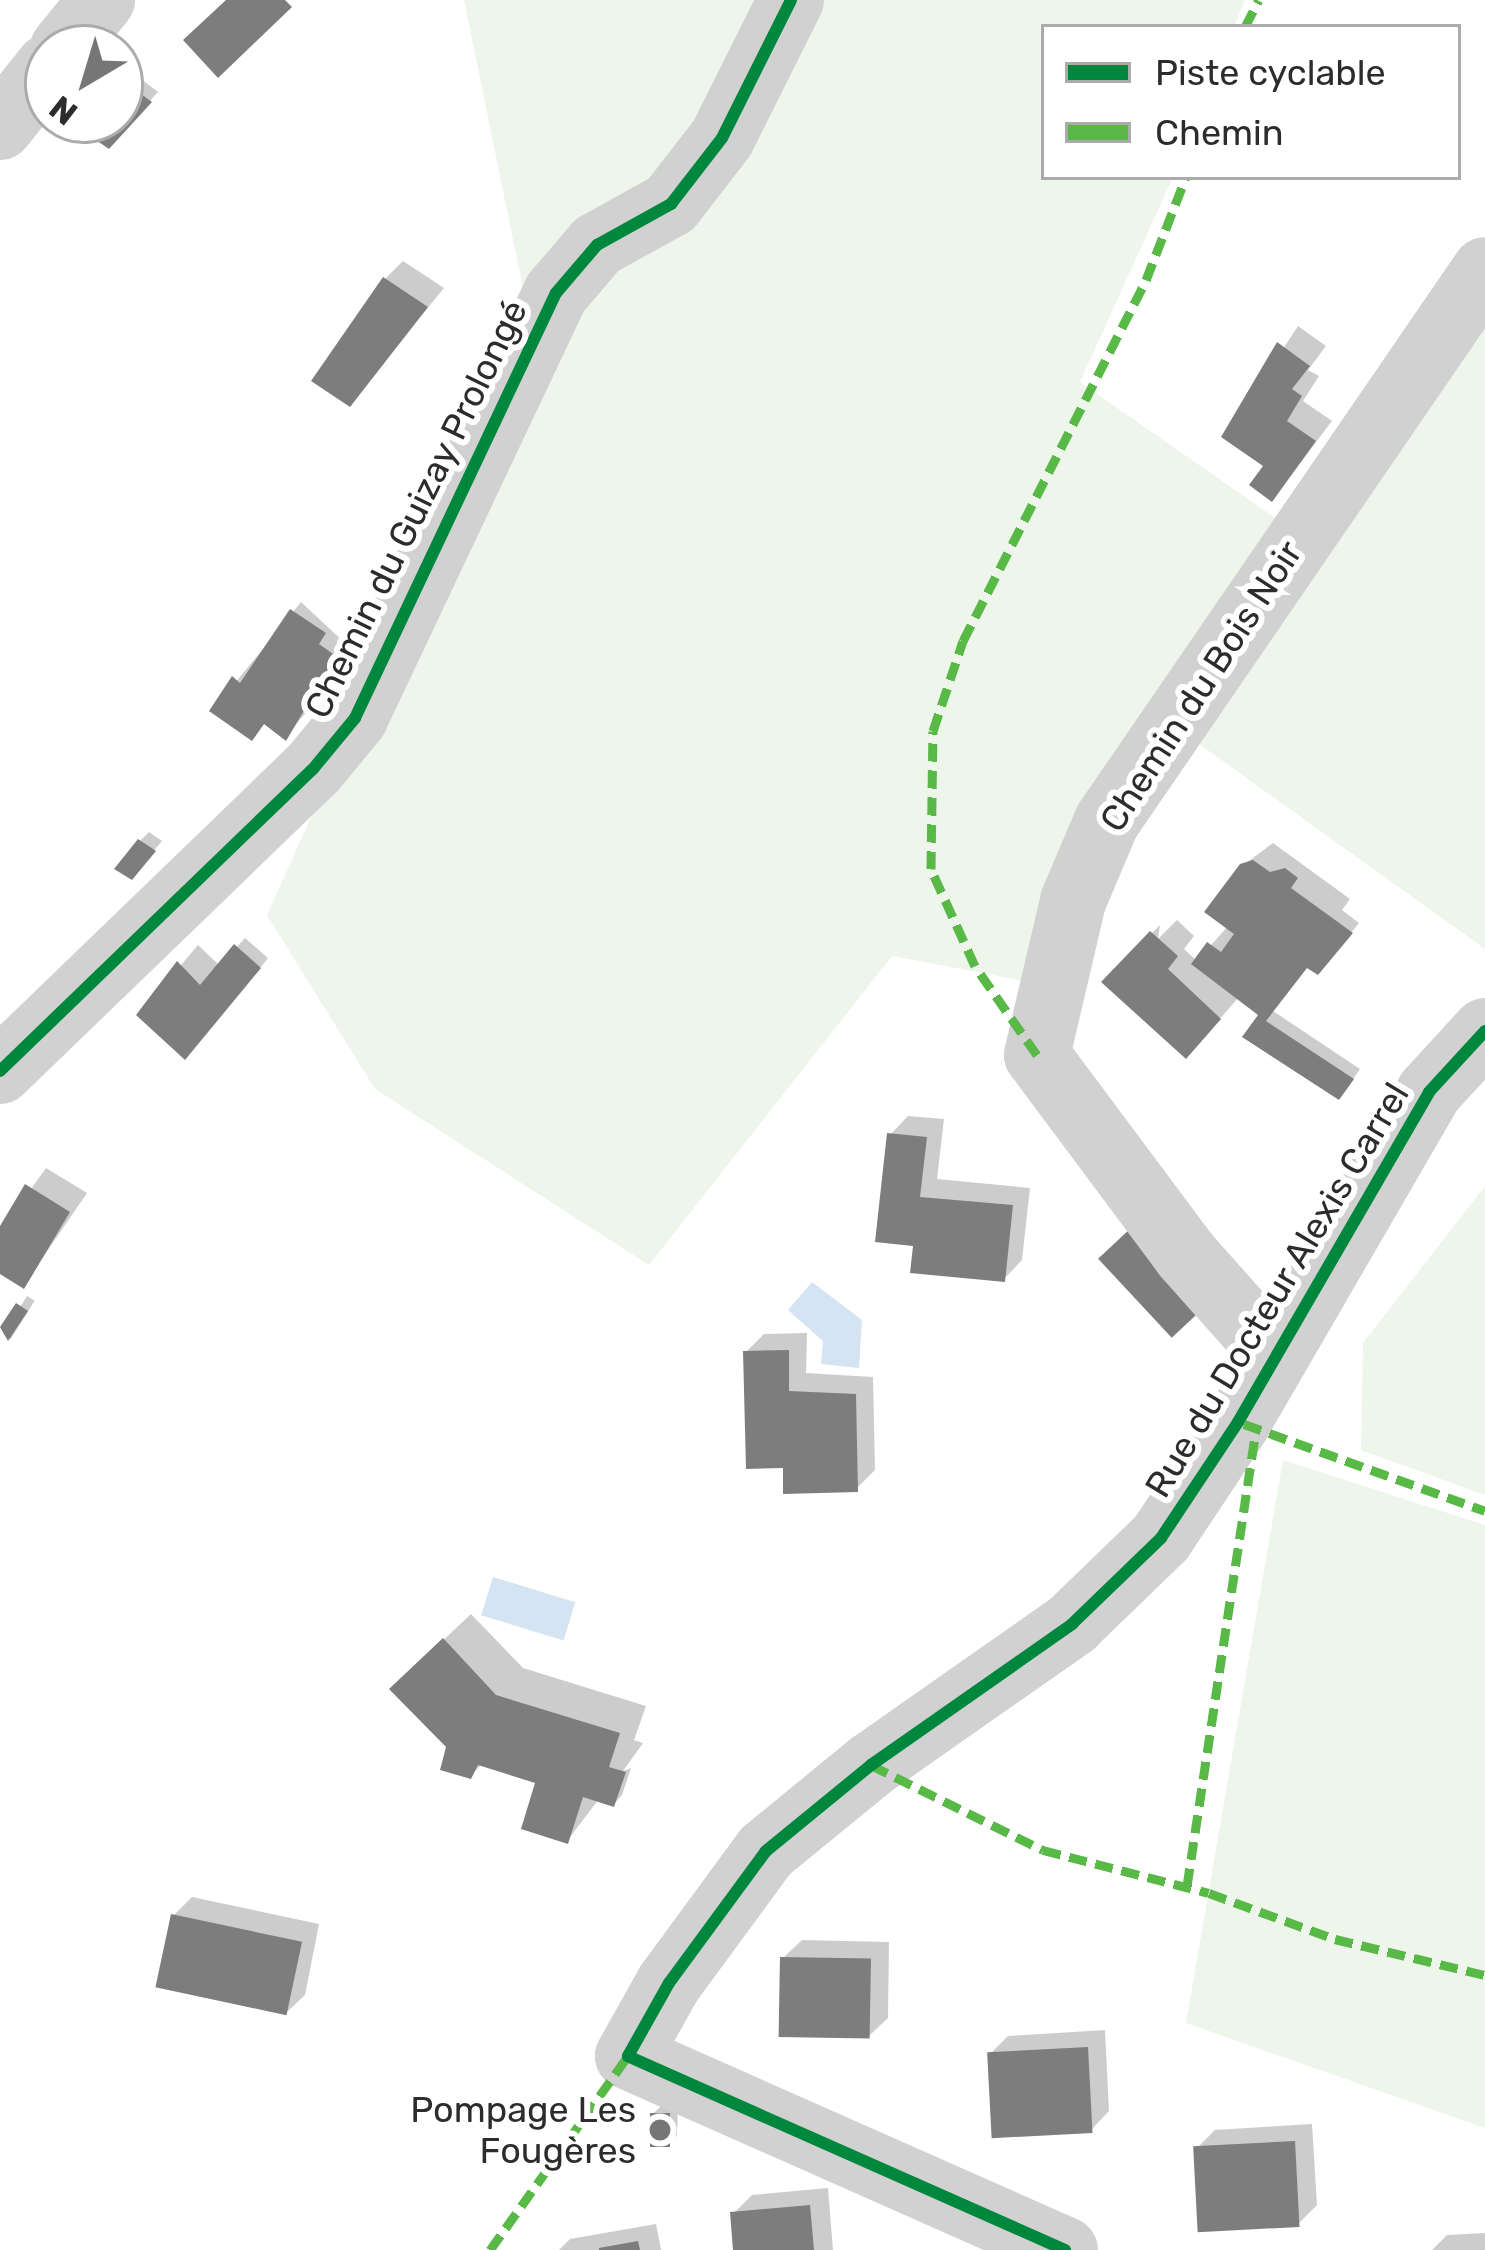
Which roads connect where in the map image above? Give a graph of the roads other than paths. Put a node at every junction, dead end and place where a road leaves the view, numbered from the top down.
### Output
1 (102, 0) edge
2 (791, 0) edge
3 (82, 24) edge
4 (24, 97) edge
5 (0, 127) edge
6 (1485, 270) edge
7 (1485, 1031) edge
8 (0, 1070) edge
9 (1275, 1355) junction
10 (1050, 2247) edge

1 - 3 street
2 - 8 street, Chemin du Guizay Prolongé
4 - 5 street
6 - 9 street, Chemin du Bois Noir
7 - 9 street, Rue du Docteur Alexis Carrel
9 - 10 street, Rue du Docteur Alexis Carrel

